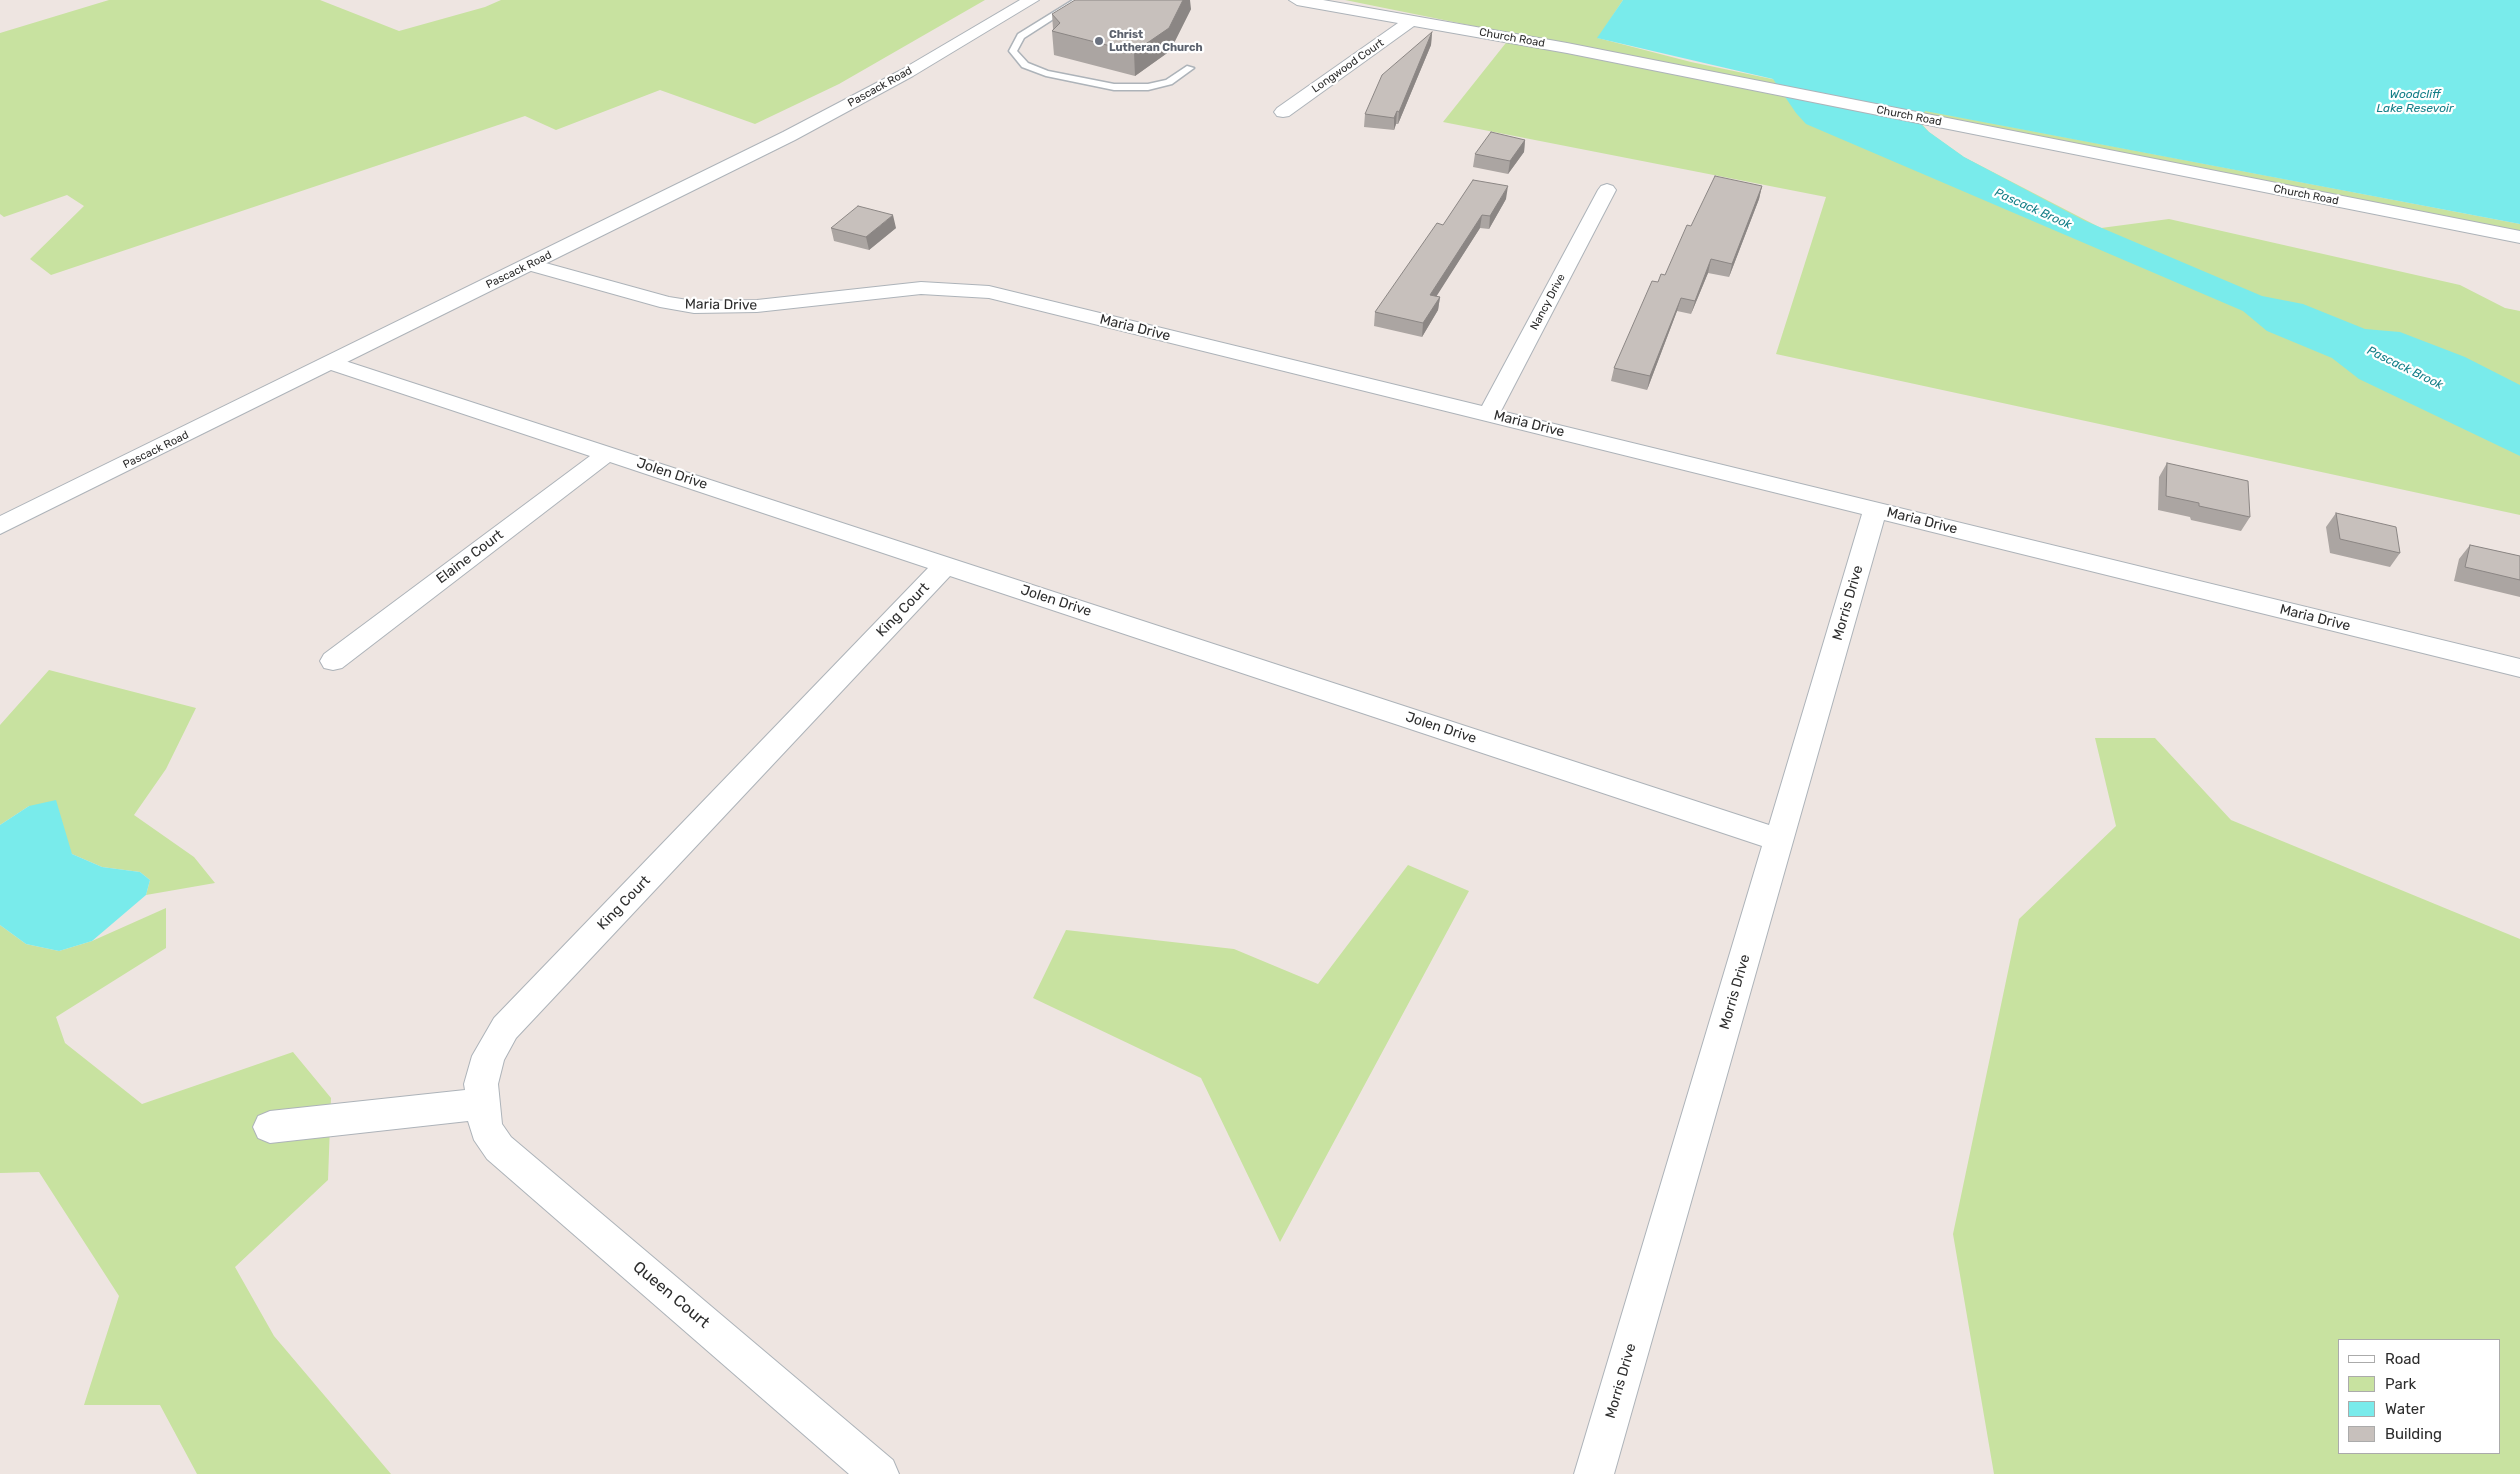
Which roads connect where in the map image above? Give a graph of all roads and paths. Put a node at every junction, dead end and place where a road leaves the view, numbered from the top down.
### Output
1 (1031, 0) edge
2 (1079, 0) edge
3 (1297, 0) edge
4 (1412, 20) junction
5 (1190, 68) dead end
6 (1284, 112) dead end
7 (1607, 190) dead end
8 (2520, 237) edge
9 (531, 265) junction
10 (334, 363) junction
11 (1488, 414) junction
12 (608, 453) junction
13 (1875, 510) junction
14 (0, 526) edge
15 (946, 565) junction
16 (332, 661) dead end
17 (2520, 668) edge
18 (1779, 840) junction
19 (481, 1104) junction
20 (270, 1127) dead end
21 (879, 1474) edge
22 (1594, 1474) edge

1 - 9 street, Pascack Road
2 - 5 lane
3 - 4 street, Church Road
4 - 6 street, Longwood Court
4 - 8 street, Church Road
7 - 11 street, Nancy Drive
9 - 10 street, Pascack Road
9 - 11 street, Maria Drive
10 - 12 street, Jolen Drive
10 - 14 street, Pascack Road
11 - 13 street, Maria Drive
12 - 15 street, Jolen Drive
12 - 16 street, Elaine Court
13 - 17 street, Maria Drive
13 - 18 street, Morris Drive
15 - 18 street, Jolen Drive
15 - 19 street, King Court
18 - 22 street, Morris Drive
19 - 20 street
19 - 21 street, Queen Court

